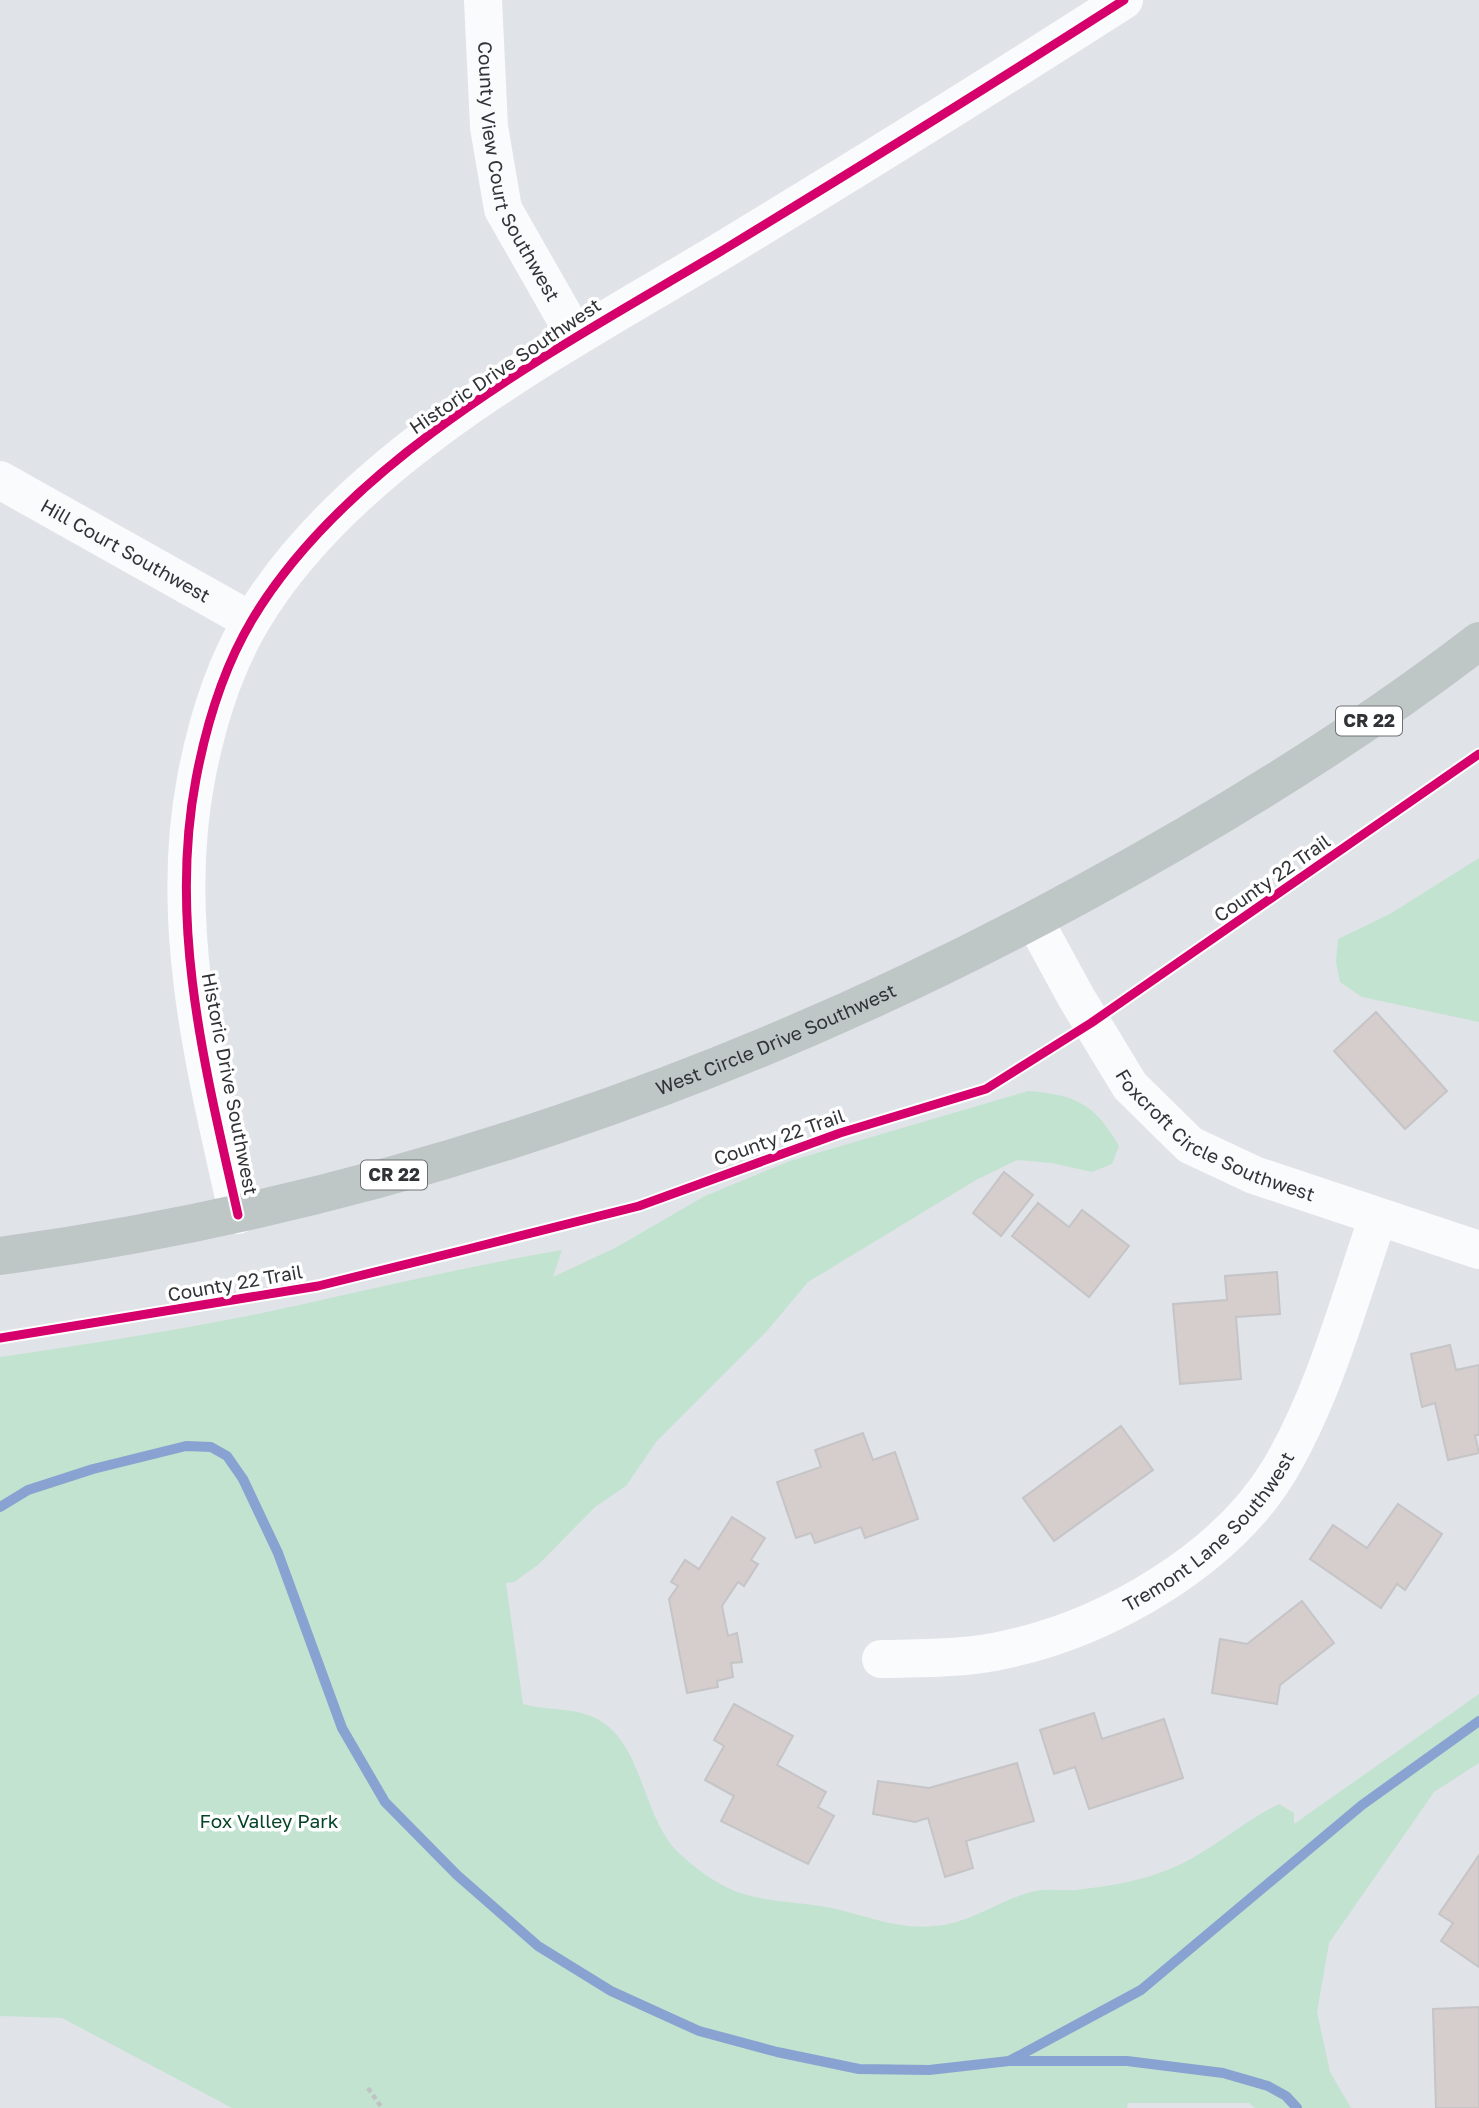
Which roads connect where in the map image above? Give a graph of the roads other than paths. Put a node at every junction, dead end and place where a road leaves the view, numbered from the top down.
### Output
1 (483, 0) edge
2 (1124, 0) edge
3 (576, 337) junction
4 (0, 480) edge
5 (251, 621) junction
6 (1479, 641) edge
7 (1034, 920) junction
8 (238, 1215) junction
9 (1378, 1217) junction
10 (1479, 1250) edge
11 (0, 1256) edge
12 (881, 1659) dead end

1 - 3 street, County View Court Southwest
2 - 3 street, Historic Drive Southwest
3 - 5 street, Historic Drive Southwest
4 - 5 street, Hill Court Southwest
5 - 8 street, Historic Drive Southwest
6 - 7 main road, West Circle Drive Southwest / CR 22
7 - 8 main road, West Circle Drive Southwest / CR 22
7 - 9 street, Foxcroft Circle Southwest
8 - 11 main road, West Circle Drive Southwest / CR 22
9 - 10 street, Foxcroft Circle Southwest
9 - 12 street, Tremont Lane Southwest

